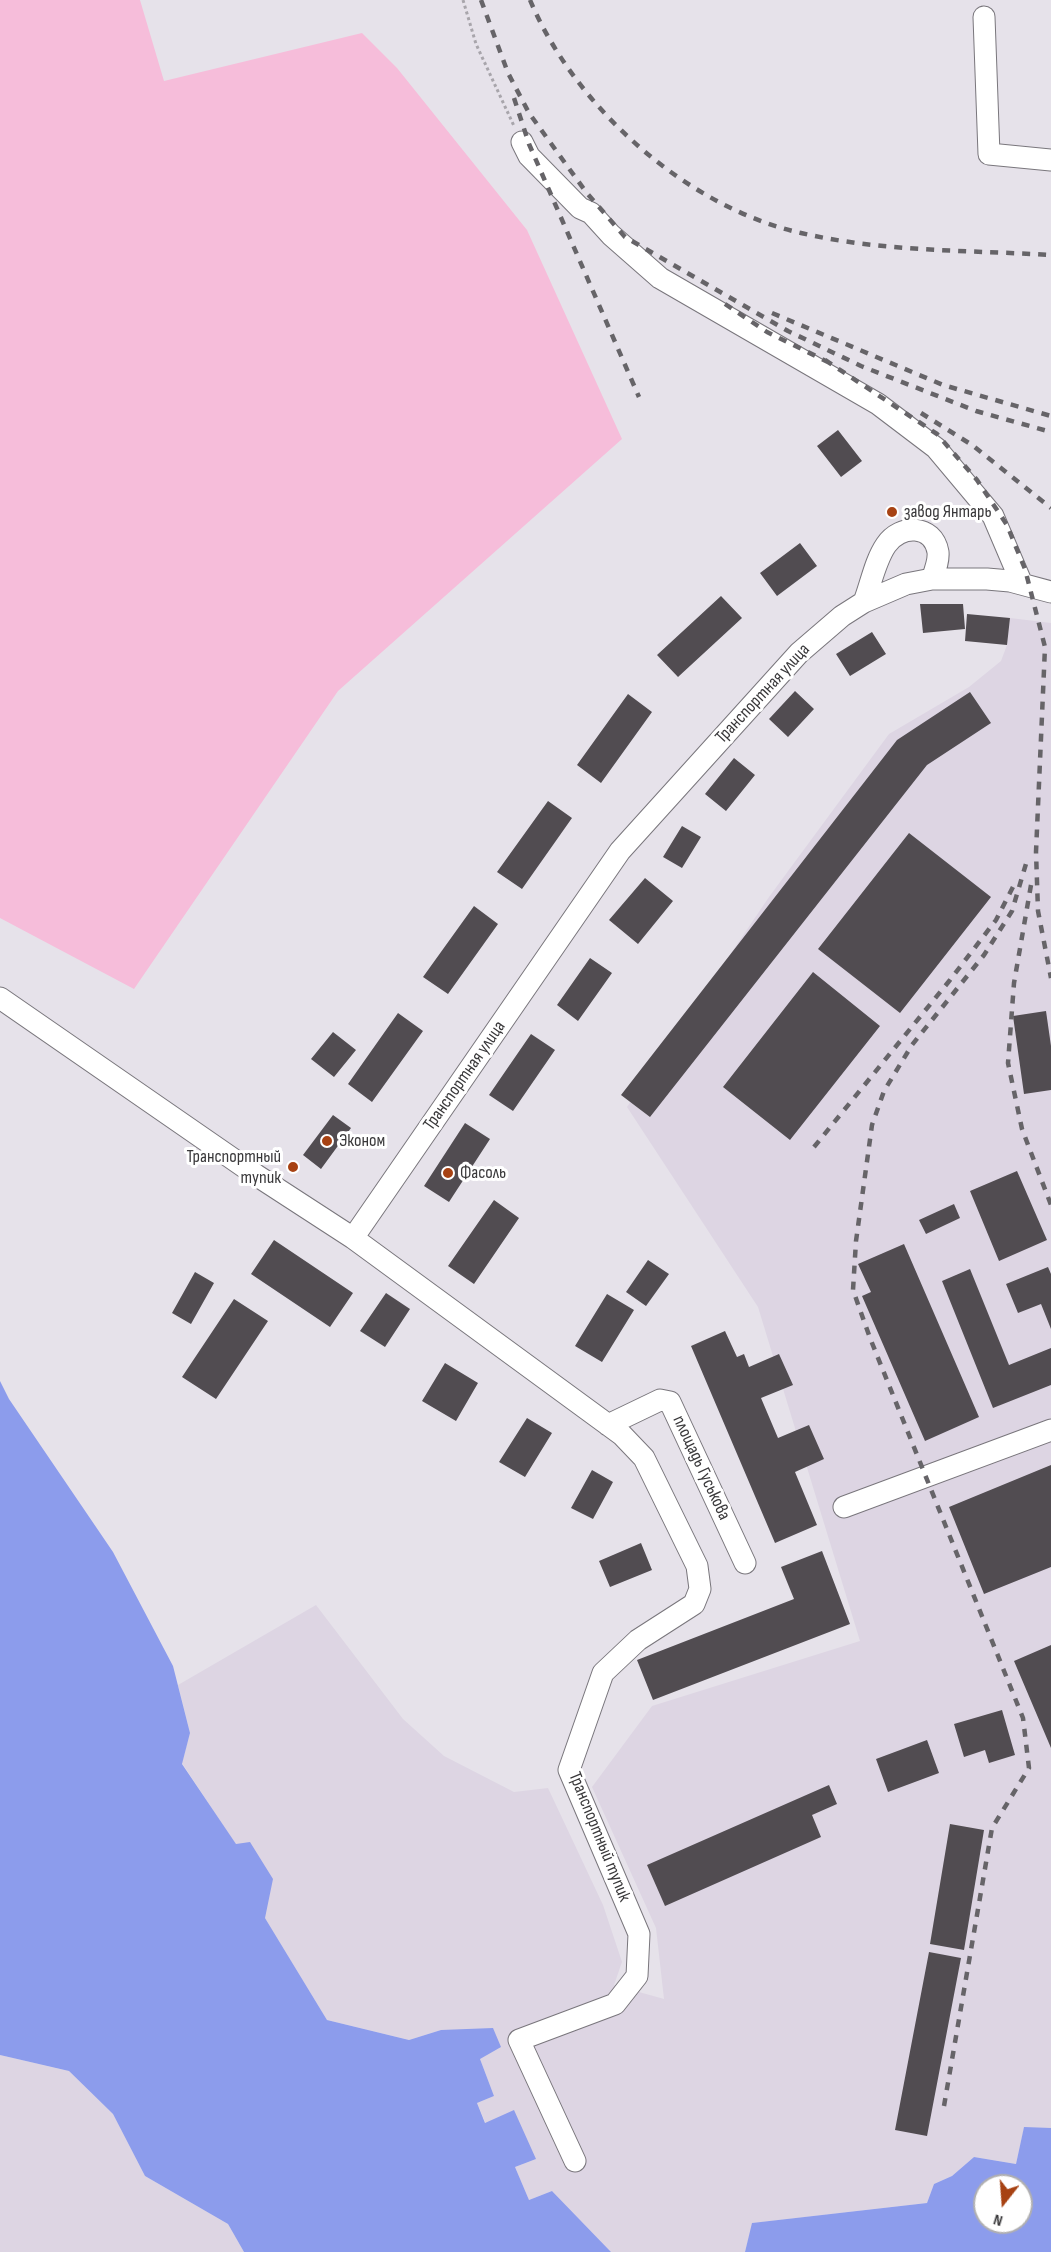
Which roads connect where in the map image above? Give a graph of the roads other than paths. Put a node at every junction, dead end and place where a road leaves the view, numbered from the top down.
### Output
1 (984, 17) dead end
2 (522, 142) road end
3 (1051, 160) edge
4 (932, 579) junction
5 (1022, 584) junction
6 (1051, 592) edge
7 (864, 602) junction
8 (0, 998) edge
9 (353, 1238) junction
10 (608, 1425) junction
11 (1051, 1430) edge
12 (844, 1507) dead end
13 (746, 1563) dead end
14 (575, 2161) dead end

1 - 3 street
2 - 5 street
4 - 5 street
4 - 7 street, Транспортная улица
4 - 7 street
5 - 6 street
7 - 9 street, Транспортная улица
8 - 9 street
9 - 10 street, Транспортный тупик
10 - 13 street, площадь Гуськова
10 - 14 street, Транспортный тупик
11 - 12 street

